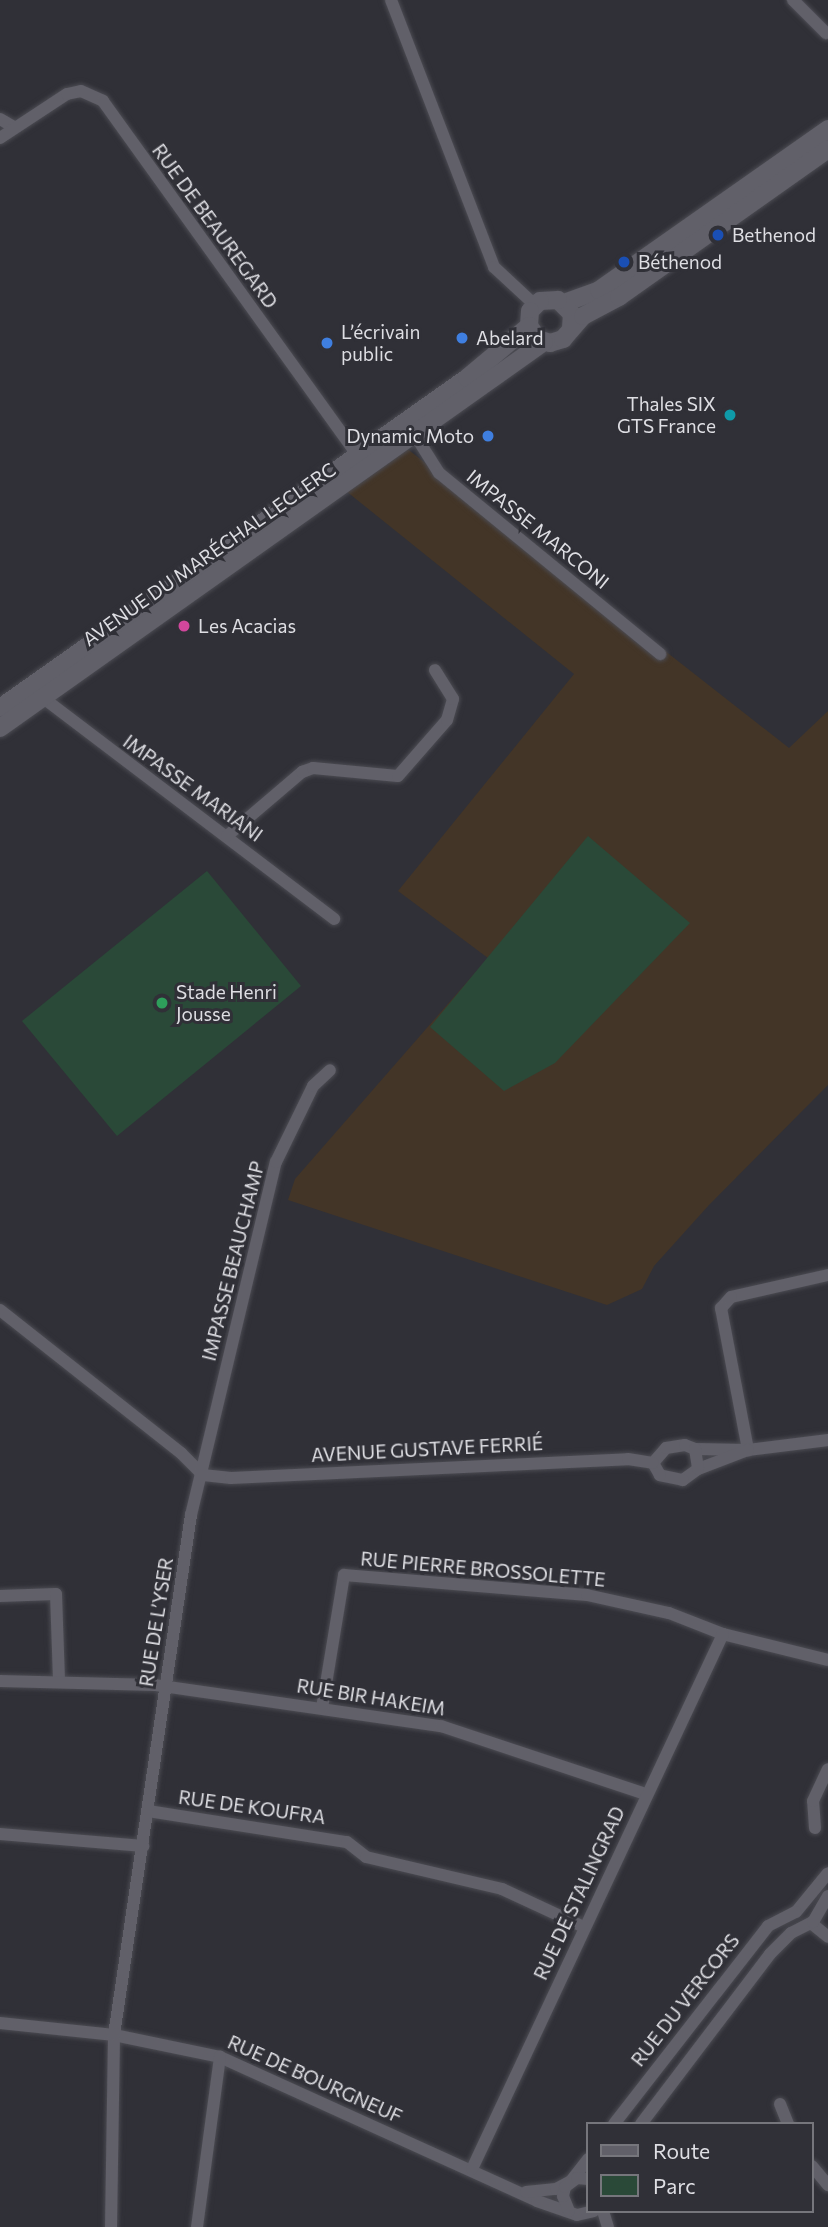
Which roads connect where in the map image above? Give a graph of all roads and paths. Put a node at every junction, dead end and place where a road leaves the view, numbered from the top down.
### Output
1 (391, 0) edge
2 (793, 0) edge
3 (826, 33) dead end
4 (0, 118) edge
5 (14, 127) junction
6 (828, 129) edge
7 (0, 138) edge
8 (828, 149) edge
9 (564, 303) junction
10 (535, 305) junction
11 (529, 326) junction
12 (571, 328) junction
13 (544, 342) junction
14 (410, 428) junction
15 (362, 462) junction
16 (660, 654) dead end
17 (435, 670) dead end
18 (36, 692) junction
19 (0, 708) edge
20 (0, 728) edge
21 (228, 836) junction
22 (334, 919) dead end
23 (330, 1070) dead end
24 (828, 1275) edge
25 (0, 1310) edge
26 (828, 1440) edge
27 (695, 1449) junction
28 (748, 1450) junction
29 (653, 1463) junction
30 (698, 1469) junction
31 (203, 1475) junction
32 (0, 1596) edge
33 (723, 1634) junction
34 (828, 1660) edge
35 (0, 1681) edge
36 (59, 1682) junction
37 (165, 1687) junction
38 (322, 1708) junction
39 (828, 1769) edge
40 (645, 1794) junction
41 (148, 1811) junction
42 (816, 1828) dead end
43 (0, 1834) edge
44 (144, 1846) junction
45 (828, 1873) edge
46 (828, 1896) edge
47 (799, 1908) junction
48 (813, 1920) junction
49 (584, 1927) junction
50 (827, 1936) edge
51 (0, 2023) edge
52 (114, 2035) junction
53 (220, 2057) junction
54 (780, 2104) dead end
55 (616, 2122) edge
56 (643, 2122) edge
57 (787, 2122) edge
58 (586, 2162) edge
59 (814, 2168) edge
60 (472, 2169) junction
61 (586, 2179) edge
62 (571, 2181) junction
63 (828, 2185) edge
64 (522, 2192) junction
65 (586, 2212) edge
66 (573, 2213) junction
67 (111, 2227) edge
68 (197, 2227) edge
69 (587, 2227) edge

1 - 10 street
2 - 3 street
4 - 5 street
5 - 7 street, RUE DE BEAUREGARD
5 - 15 street, RUE DE BEAUREGARD
6 - 9 main road
8 - 12 main road
9 - 10 main road
9 - 12 main road
10 - 11 main road
11 - 13 main road
11 - 14 main road, AVENUE DU MARÉCHAL LECLERC
12 - 13 main road
13 - 14 main road, AVENUE DU MARÉCHAL LECLERC
14 - 15 main road, AVENUE DU MARÉCHAL LECLERC
14 - 16 street, IMPASSE MARCONI
15 - 18 main road, AVENUE DU MARÉCHAL LECLERC
17 - 21 street
18 - 19 main road, AVENUE DU MARÉCHAL LECLERC
18 - 20 main road, AVENUE DU MARÉCHAL LECLERC
18 - 21 street, IMPASSE MARIANI
21 - 22 street, IMPASSE MARIANI
23 - 31 street, IMPASSE BEAUCHAMP
24 - 28 street
25 - 31 street
26 - 28 street
27 - 28 street
27 - 29 street
27 - 30 street
28 - 30 street
29 - 30 street
29 - 31 street, AVENUE GUSTAVE FERRIÉ
31 - 37 street, RUE DE L’YSER
32 - 36 street
33 - 34 street, RUE PIERRE BROSSOLETTE
33 - 38 street, RUE PIERRE BROSSOLETTE
33 - 40 street, RUE DE STALINGRAD
35 - 36 street, RUE BIR HAKEIM
36 - 37 street, RUE BIR HAKEIM
37 - 38 street, RUE BIR HAKEIM
37 - 41 street, RUE DE L’YSER
38 - 40 street, RUE BIR HAKEIM
39 - 42 street
40 - 49 street, RUE DE STALINGRAD
41 - 44 street, RUE DE L’YSER
41 - 49 street, RUE DE KOUFRA
43 - 44 street
44 - 52 street, RUE DE L’YSER
45 - 47 street, RUE DU VERCORS
46 - 48 street, RUE DU VERCORS
47 - 48 street
47 - 48 street
47 - 55 street, RUE DU VERCORS
48 - 50 street
48 - 56 street, RUE DU VERCORS
49 - 60 street, RUE DE STALINGRAD
51 - 52 street, RUE DE BOURGNEUF
52 - 53 street, RUE DE BOURGNEUF
52 - 67 street, RUE DE L’YSER
53 - 60 street, RUE DE BOURGNEUF
53 - 68 street
54 - 57 street
58 - 62 street
59 - 63 street
60 - 64 street, RUE DE BOURGNEUF
61 - 62 street
62 - 64 street
62 - 66 street
64 - 66 street, RUE DE BOURGNEUF
65 - 66 street
66 - 69 street, RUE DE BOURGNEUF

